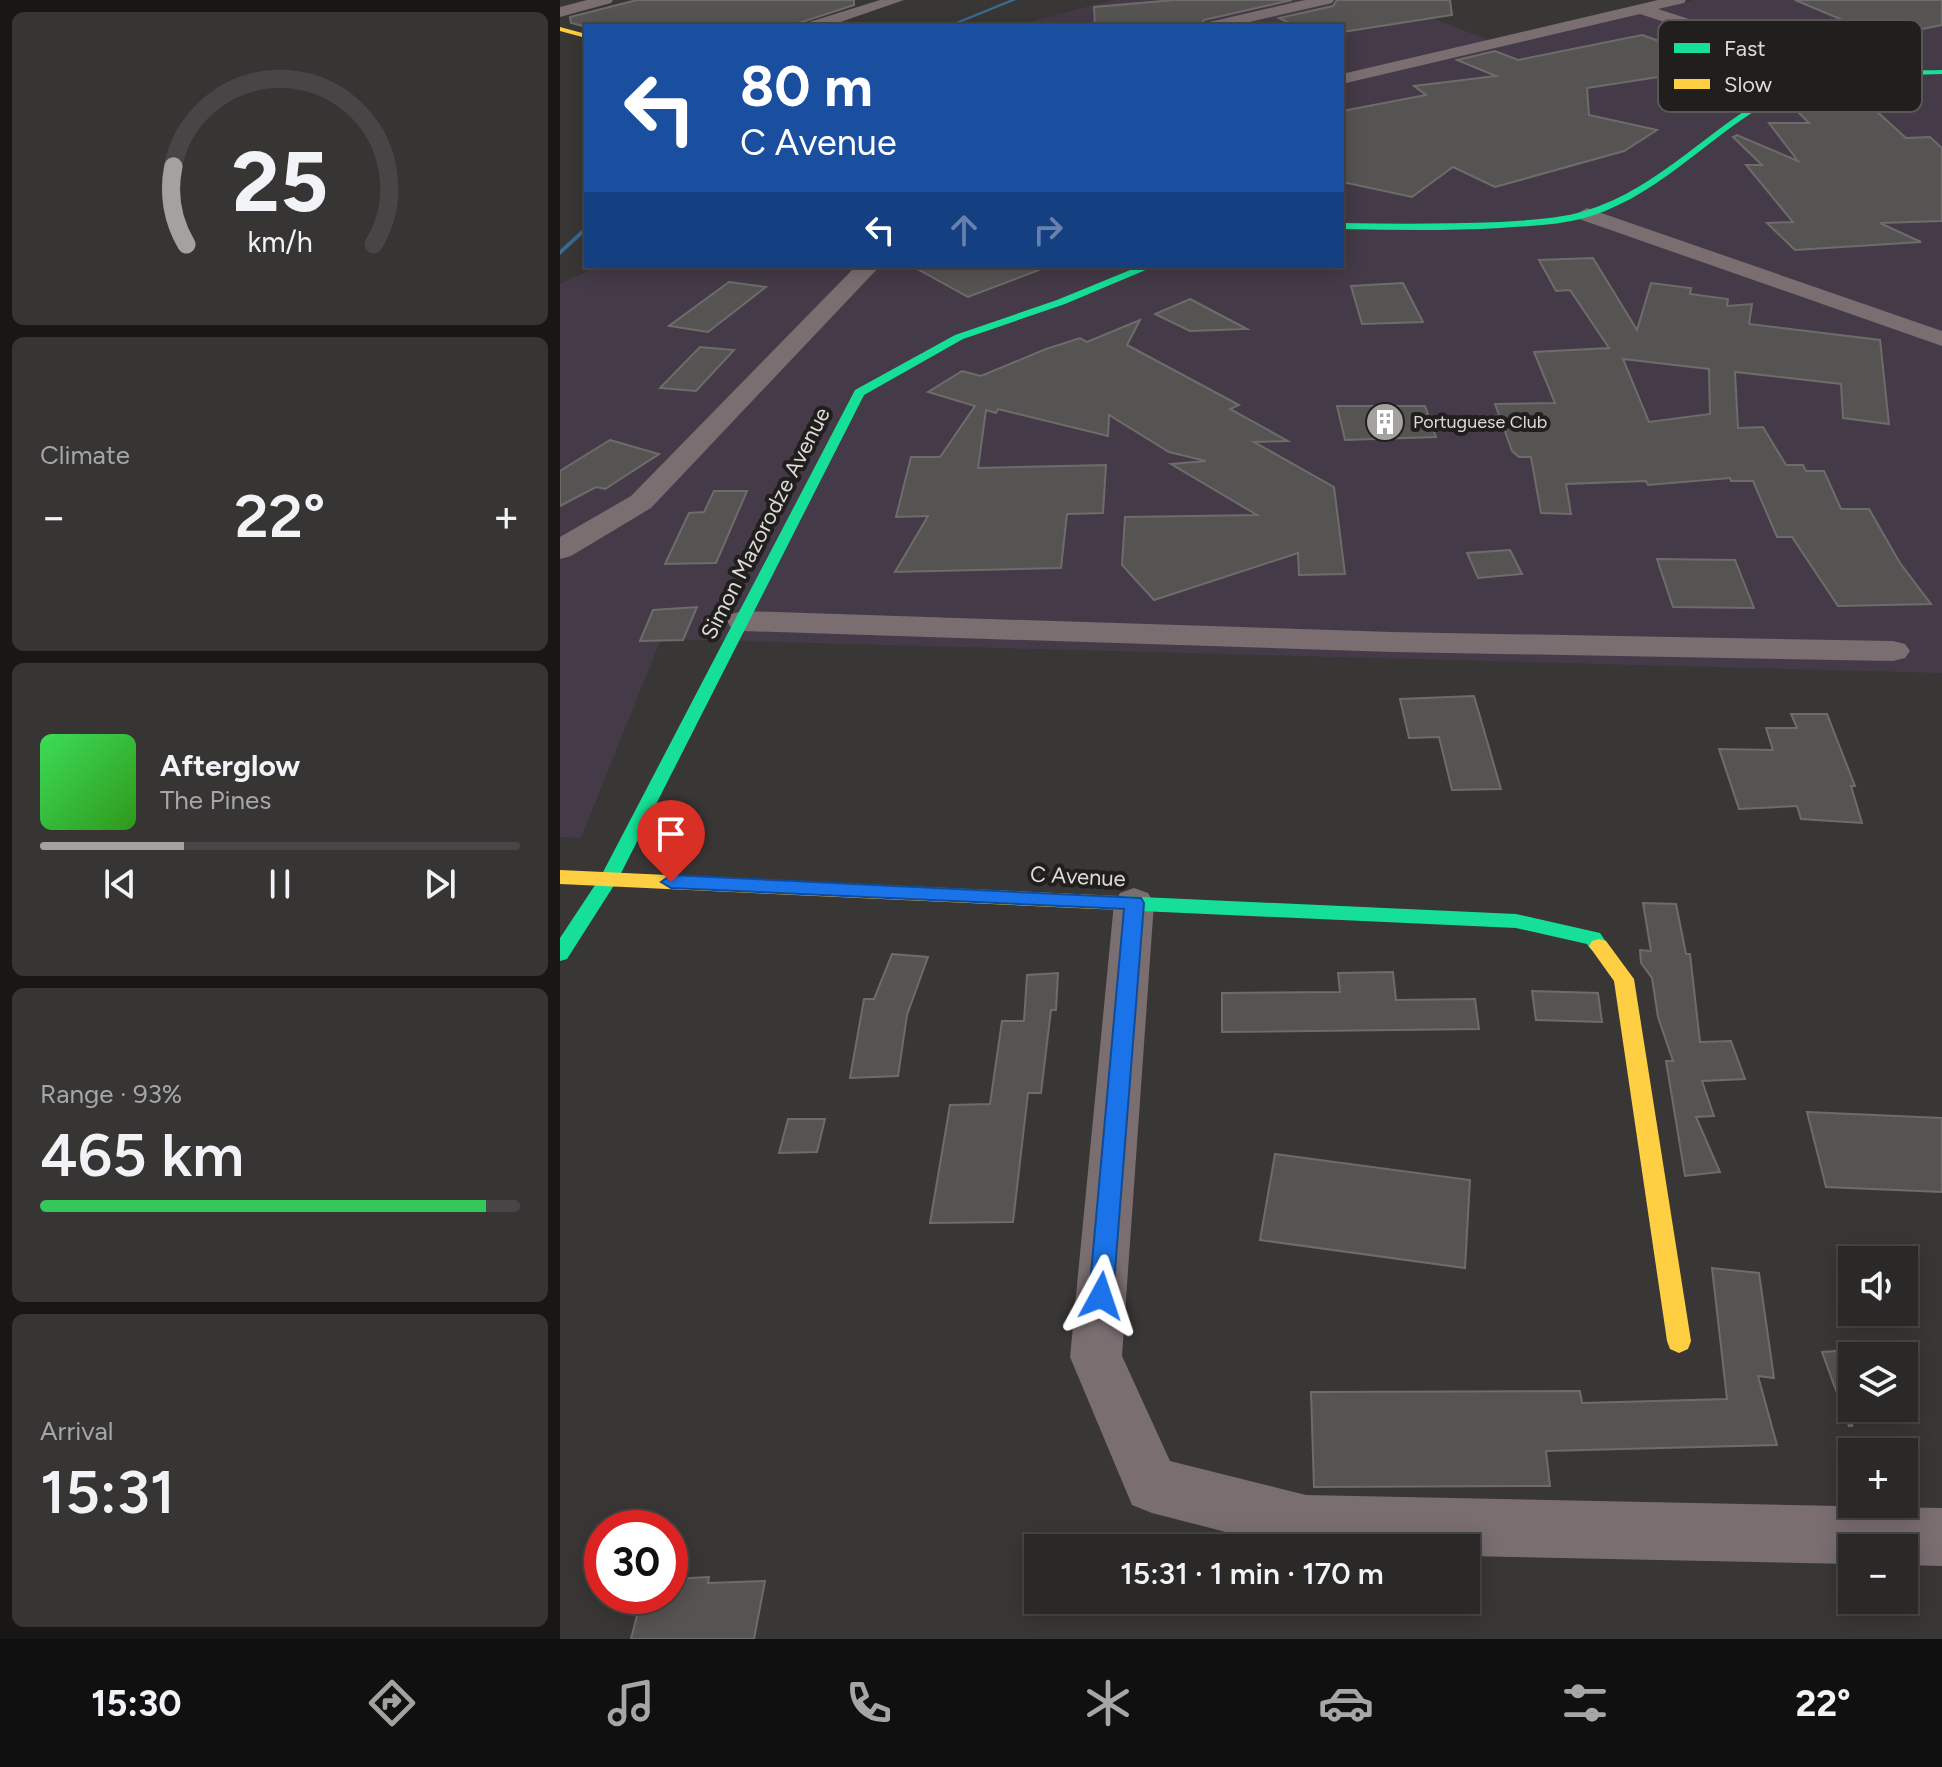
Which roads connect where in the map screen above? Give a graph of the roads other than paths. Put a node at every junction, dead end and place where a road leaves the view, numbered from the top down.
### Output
1 (605, 0) edge
2 (857, 0) edge
3 (896, 0) edge
4 (1326, 0) edge
5 (1678, 0) edge
6 (879, 5) junction
7 (1641, 9) junction
8 (560, 12) edge
9 (1675, 20) edge
10 (818, 24) edge
11 (1220, 24) edge
12 (560, 29) edge
13 (584, 35) edge
14 (1942, 72) edge
15 (1922, 73) edge
16 (1344, 79) edge
17 (1748, 112) edge
18 (1587, 214) junction
19 (1344, 227) edge
20 (867, 268) edge
21 (1145, 268) edge
22 (1942, 339) edge
23 (560, 550) edge
24 (743, 621) junction
25 (1893, 651) dead end
26 (560, 877) edge
27 (609, 879) junction
28 (1134, 903) junction
29 (560, 954) edge
30 (1679, 1341) dead end
31 (1942, 1537) edge

1 - 8 street
2 - 6 street
3 - 6 street
4 - 11 street
5 - 7 street
6 - 10 street
7 - 9 street
7 - 16 street
12 - 13 street
14 - 15 street
17 - 18 street
18 - 19 street
18 - 22 street
20 - 23 street
21 - 24 street, Simon Mazorodze Avenue
24 - 25 street
24 - 27 street, Simon Mazorodze Avenue
26 - 27 street, C Avenue
27 - 28 street, C Avenue
27 - 29 street, Simon Mazorodze Avenue
28 - 30 street, C Avenue
28 - 31 street

